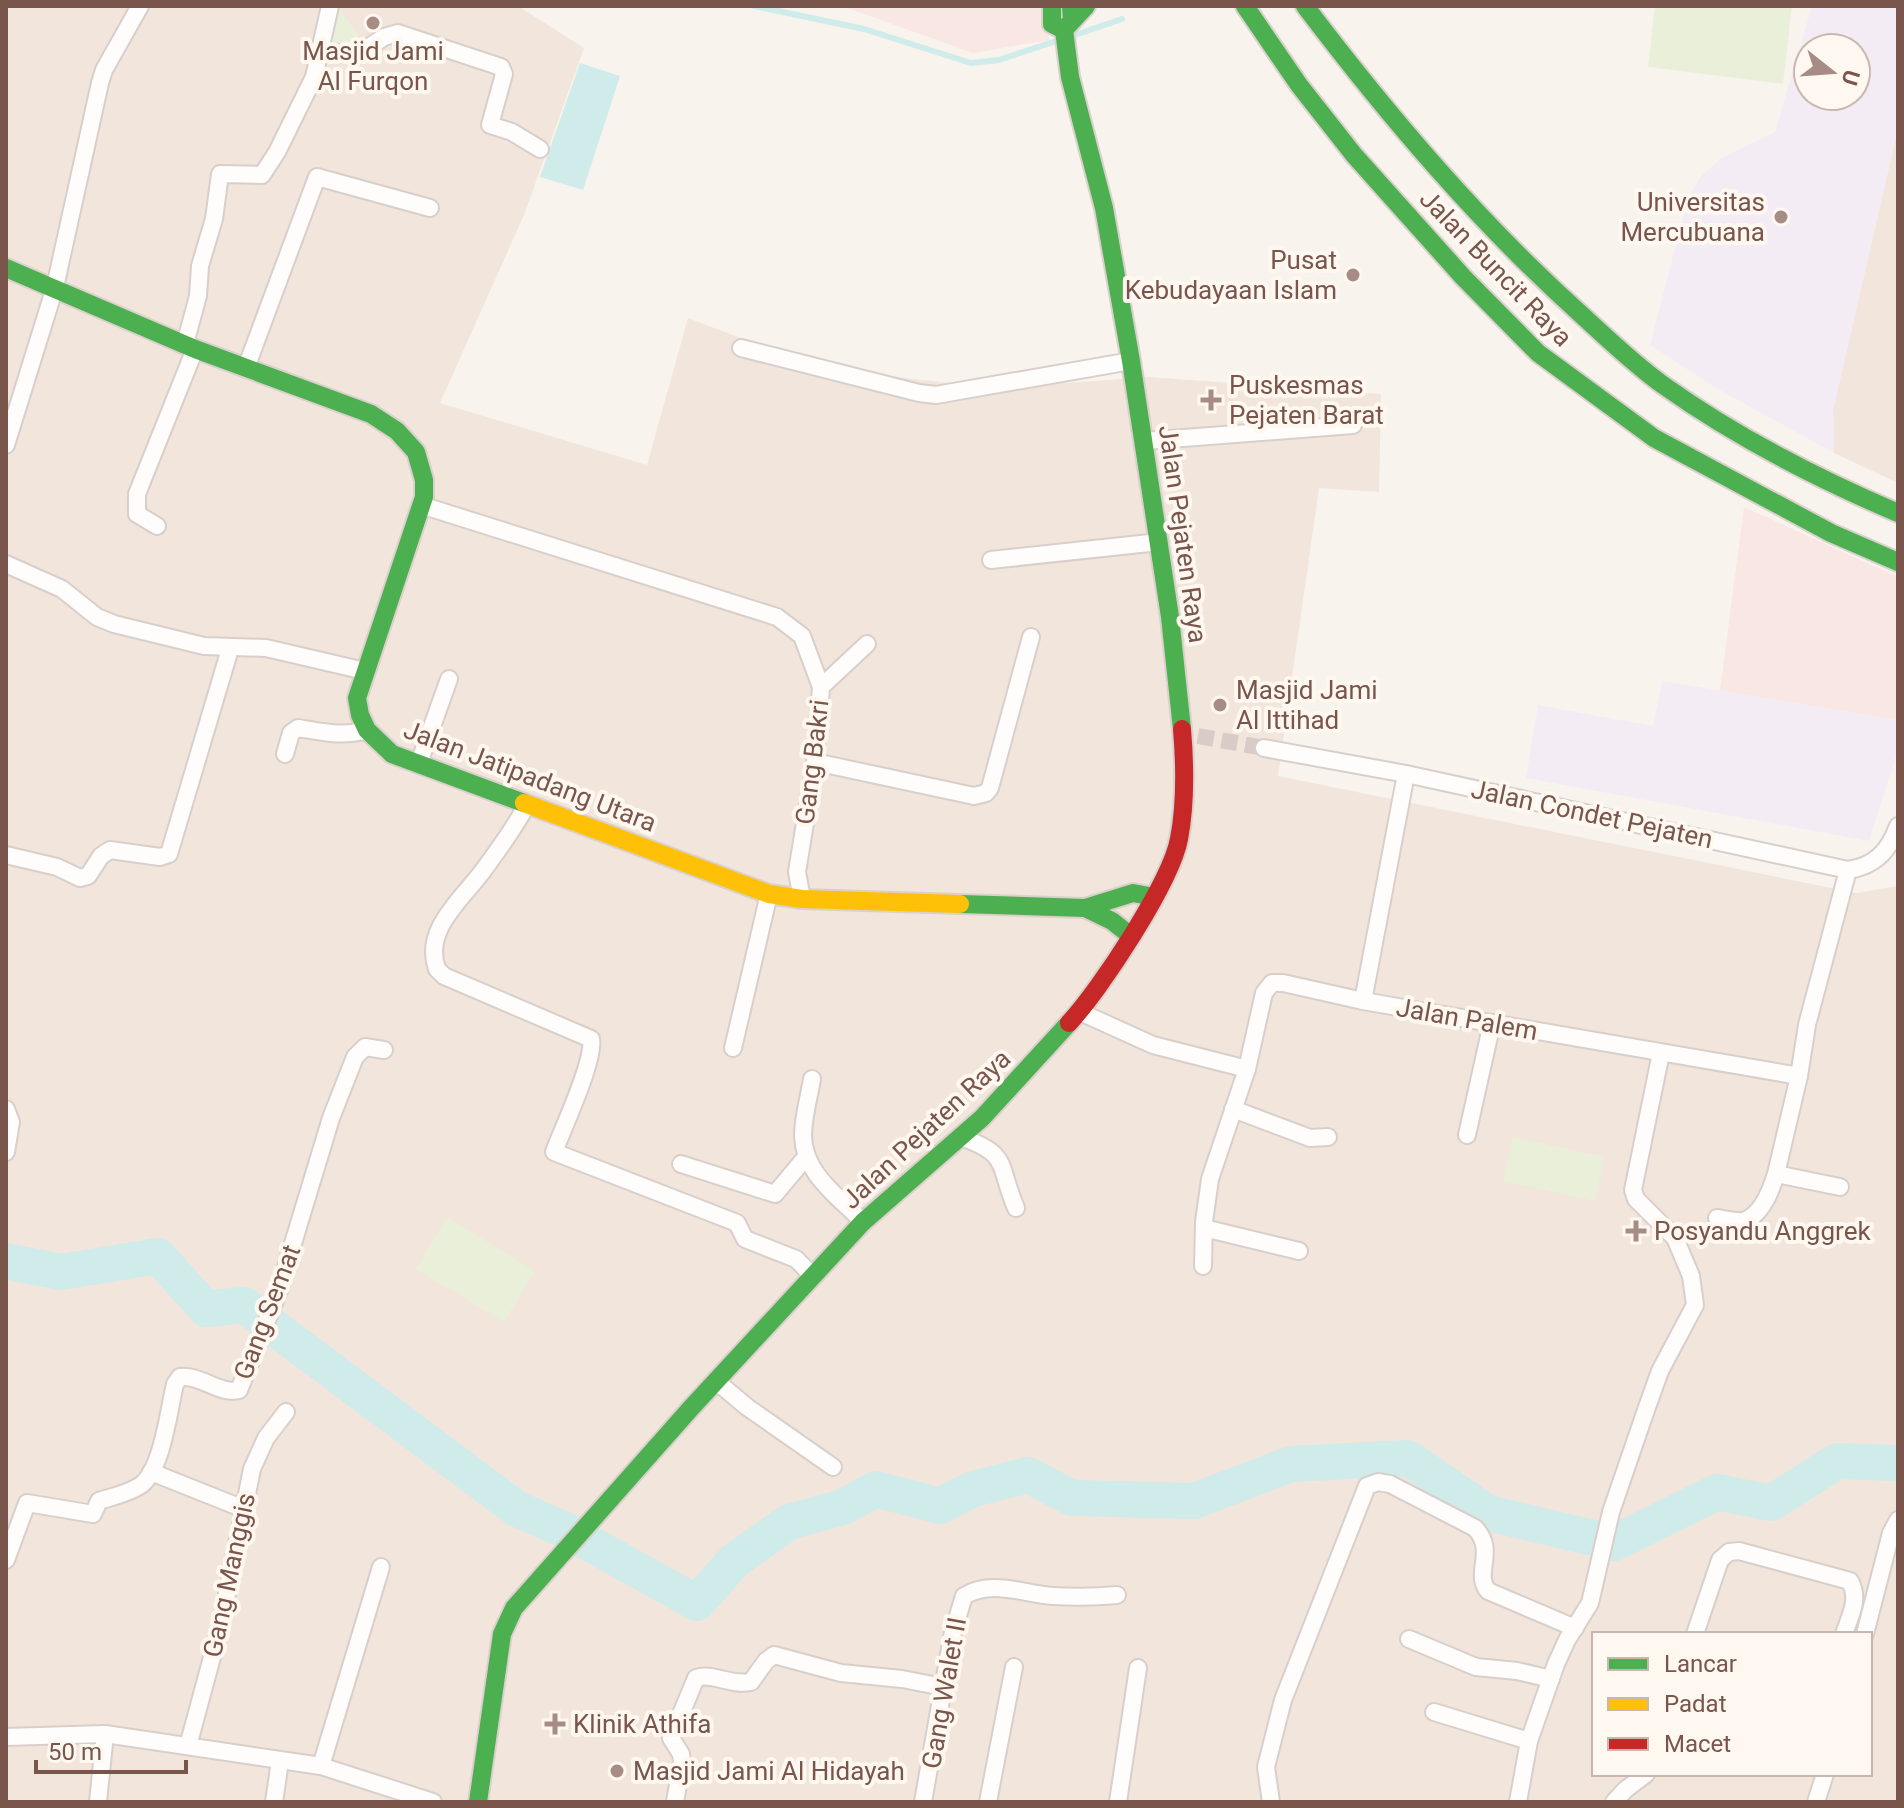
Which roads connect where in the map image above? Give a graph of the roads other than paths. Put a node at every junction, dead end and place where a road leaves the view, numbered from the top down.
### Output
1 (140, 6) edge
2 (330, 6) edge
3 (1052, 6) edge
4 (1086, 6) edge
5 (1245, 6) edge
6 (1305, 6) edge
7 (1069, 19) edge
8 (320, 51) junction
9 (540, 149) dead end
10 (430, 208) dead end
11 (6, 268) edge
12 (55, 287) junction
13 (190, 346) junction
14 (741, 348) dead end
15 (1131, 361) junction
16 (246, 368) junction
17 (1353, 425) dead end
18 (1144, 441) junction
19 (6, 445) edge
20 (421, 505) junction
21 (1898, 513) edge
22 (157, 526) dead end
23 (1159, 542) junction
24 (991, 560) dead end
25 (1898, 562) edge
26 (6, 564) edge
27 (1031, 637) dead end
28 (867, 644) dead end
29 (230, 649) junction
30 (365, 671) junction
31 (449, 679) dead end
32 (821, 687) junction
33 (367, 730) junction
34 (1264, 748) tunnel mouth
35 (285, 754) dead end
36 (815, 762) junction
37 (419, 763) junction
38 (1406, 774) junction
39 (527, 804) junction
40 (1898, 826) edge
41 (6, 855) edge
42 (1848, 870) junction
43 (769, 894) junction
44 (1154, 897) junction
45 (802, 899) junction
46 (1085, 908) junction
47 (1131, 936) junction
48 (1363, 1001) junction
49 (1080, 1012) junction
50 (1492, 1023) junction
51 (733, 1048) dead end
52 (384, 1050) dead end
53 (1661, 1053) junction
54 (1247, 1069) junction
55 (1799, 1076) junction
56 (812, 1079) dead end
57 (6, 1109) edge
58 (1233, 1109) junction
59 (1467, 1135) dead end
60 (961, 1137) junction
61 (1328, 1137) dead end
62 (6, 1152) edge
63 (806, 1157) junction
64 (681, 1164) dead end
65 (1776, 1174) junction
66 (1840, 1187) dead end
67 (1016, 1208) dead end
68 (1717, 1218) dead end
69 (863, 1222) junction
70 (1204, 1228) junction
71 (1299, 1251) dead end
72 (1203, 1266) dead end
73 (812, 1275) junction
74 (716, 1381) junction
75 (286, 1412) dead end
76 (833, 1467) dead end
77 (151, 1472) junction
78 (244, 1509) junction
79 (1898, 1520) edge
80 (6, 1560) edge
81 (381, 1567) dead end
82 (1117, 1595) dead end
83 (1575, 1628) junction
84 (1696, 1632) edge
85 (1845, 1632) edge
86 (1866, 1632) edge
87 (1409, 1639) dead end
88 (1014, 1667) dead end
89 (1138, 1668) dead end
90 (1551, 1679) junction
91 (943, 1687) junction
92 (1434, 1712) dead end
93 (105, 1734) junction
94 (6, 1737) edge
95 (1529, 1741) junction
96 (188, 1746) junction
97 (280, 1761) junction
98 (321, 1766) junction
99 (1643, 1776) edge
100 (1824, 1776) edge
101 (98, 1802) edge
102 (274, 1802) edge
103 (433, 1802) edge
104 (478, 1802) edge
105 (675, 1802) edge
106 (923, 1802) edge
107 (988, 1802) edge
108 (1118, 1802) edge
109 (1271, 1802) edge
110 (1518, 1802) edge
111 (1614, 1802) edge
112 (1816, 1802) edge

1 - 12 street
2 - 8 street
3 - 7 street, Jalan Pejaten Raya
4 - 7 street
5 - 25 street, Jalan Buncit Raya
6 - 21 street, Jalan Buncit Raya
7 - 15 street, Jalan Pejaten Raya
8 - 9 street
8 - 13 street
10 - 16 street
11 - 12 street, Jalan Jatipadang Utara
12 - 13 street, Jalan Jatipadang Utara
12 - 19 street
13 - 16 street, Jalan Jatipadang Utara
13 - 22 street
14 - 15 street
15 - 18 street, Jalan Pejaten Raya
16 - 20 street, Jalan Jatipadang Utara
17 - 18 street
18 - 23 street, Jalan Pejaten Raya
20 - 30 street, Jalan Jatipadang Utara
20 - 32 street
23 - 24 street
23 - 44 street, Jalan Pejaten Raya
26 - 29 street
27 - 36 street
28 - 32 street, Gang Bakri
29 - 30 street
29 - 41 street
30 - 33 street, Jalan Jatipadang Utara
31 - 37 street
32 - 36 street, Gang Bakri
33 - 35 street
33 - 37 street, Jalan Jatipadang Utara
34 - 38 street, Jalan Condet Pejaten
36 - 45 street, Gang Bakri
37 - 39 street, Jalan Jatipadang Utara
38 - 42 street, Jalan Condet Pejaten
38 - 48 street, Jalan Palem
39 - 43 street, Jalan Jatipadang Utara
39 - 73 street
40 - 42 street
42 - 55 street
43 - 45 street, Jalan Jatipadang Utara
43 - 51 street
44 - 46 street, Jalan Jatipadang Utara
44 - 47 street, Jalan Pejaten Raya
45 - 46 street, Jalan Jatipadang Utara
46 - 47 street, Jalan Jatipadang Utara
47 - 49 street, Jalan Pejaten Raya
48 - 50 street, Jalan Palem
48 - 54 street
49 - 54 street
49 - 60 street, Jalan Pejaten Raya
50 - 53 street, Jalan Palem
50 - 59 street
52 - 77 street, Gang Semat
53 - 55 street, Jalan Palem
53 - 83 street
54 - 58 street
55 - 65 street
56 - 63 street
57 - 62 street
58 - 61 street
58 - 70 street
60 - 67 street
60 - 69 street, Jalan Pejaten Raya
63 - 64 street
63 - 69 street
65 - 66 street
65 - 68 street
69 - 73 street, Jalan Pejaten Raya
70 - 71 street
70 - 72 street
73 - 74 street, Jalan Pejaten Raya
74 - 76 street
74 - 104 street, Jalan Pejaten Raya
75 - 78 street, Gang Manggis
77 - 78 street
77 - 80 street
78 - 96 street, Gang Manggis
79 - 86 street
81 - 98 street
82 - 91 street, Gang Walet II
83 - 90 street
83 - 109 street
84 - 85 street
87 - 90 street
88 - 107 street
89 - 108 street
90 - 95 street
91 - 105 street
91 - 106 street, Gang Walet II
92 - 95 street
93 - 94 street
93 - 96 street
93 - 101 street
95 - 110 street
96 - 97 street
97 - 98 street
97 - 102 street
98 - 103 street
99 - 111 street
100 - 112 street

